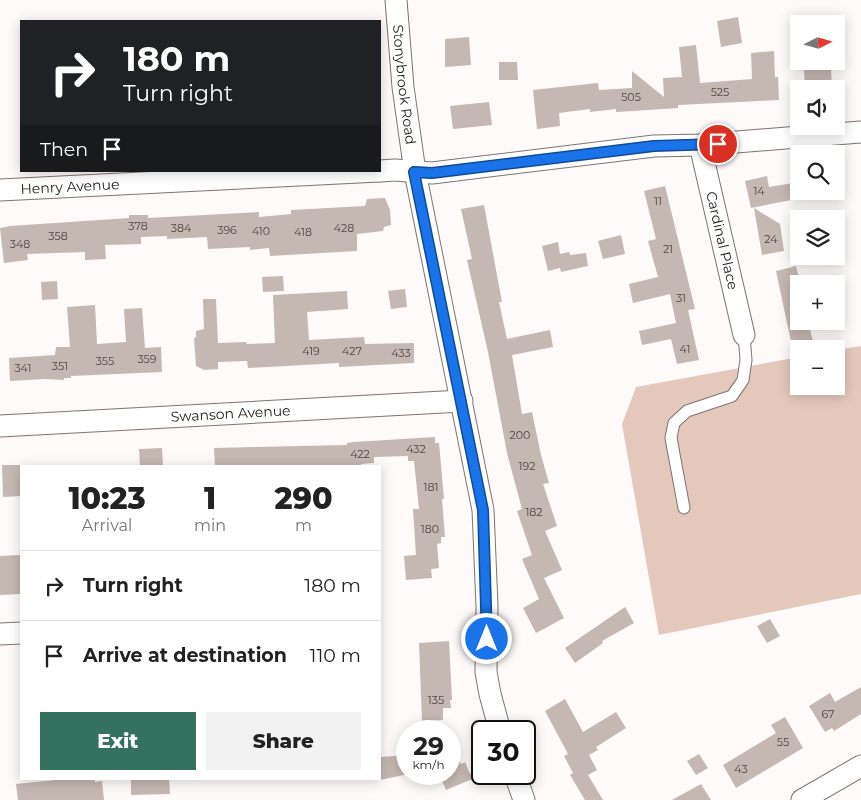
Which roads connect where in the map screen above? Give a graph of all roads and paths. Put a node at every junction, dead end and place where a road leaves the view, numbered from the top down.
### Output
1 (396, 0) edge
2 (861, 132) edge
3 (700, 145) junction
4 (381, 171) edge
5 (359, 172) edge
6 (414, 172) junction
7 (0, 190) edge
8 (744, 335) joint
9 (462, 401) junction
10 (0, 426) edge
11 (684, 508) dead end
12 (20, 633) edge
13 (0, 634) edge
14 (497, 720) edge
15 (861, 766) edge
16 (519, 785) edge
17 (524, 800) edge
18 (802, 800) edge

1 - 6 street, Stonybrook Road
2 - 3 street, Henry Avenue
3 - 6 street, Henry Avenue
3 - 8 street, Cardinal Place
4 - 6 street, Henry Avenue
5 - 7 street, Henry Avenue
6 - 9 street, Stonybrook Road
8 - 11 lane
9 - 10 street, Swanson Avenue
9 - 14 street, Stonybrook Road
12 - 13 street
15 - 18 street
16 - 17 street

